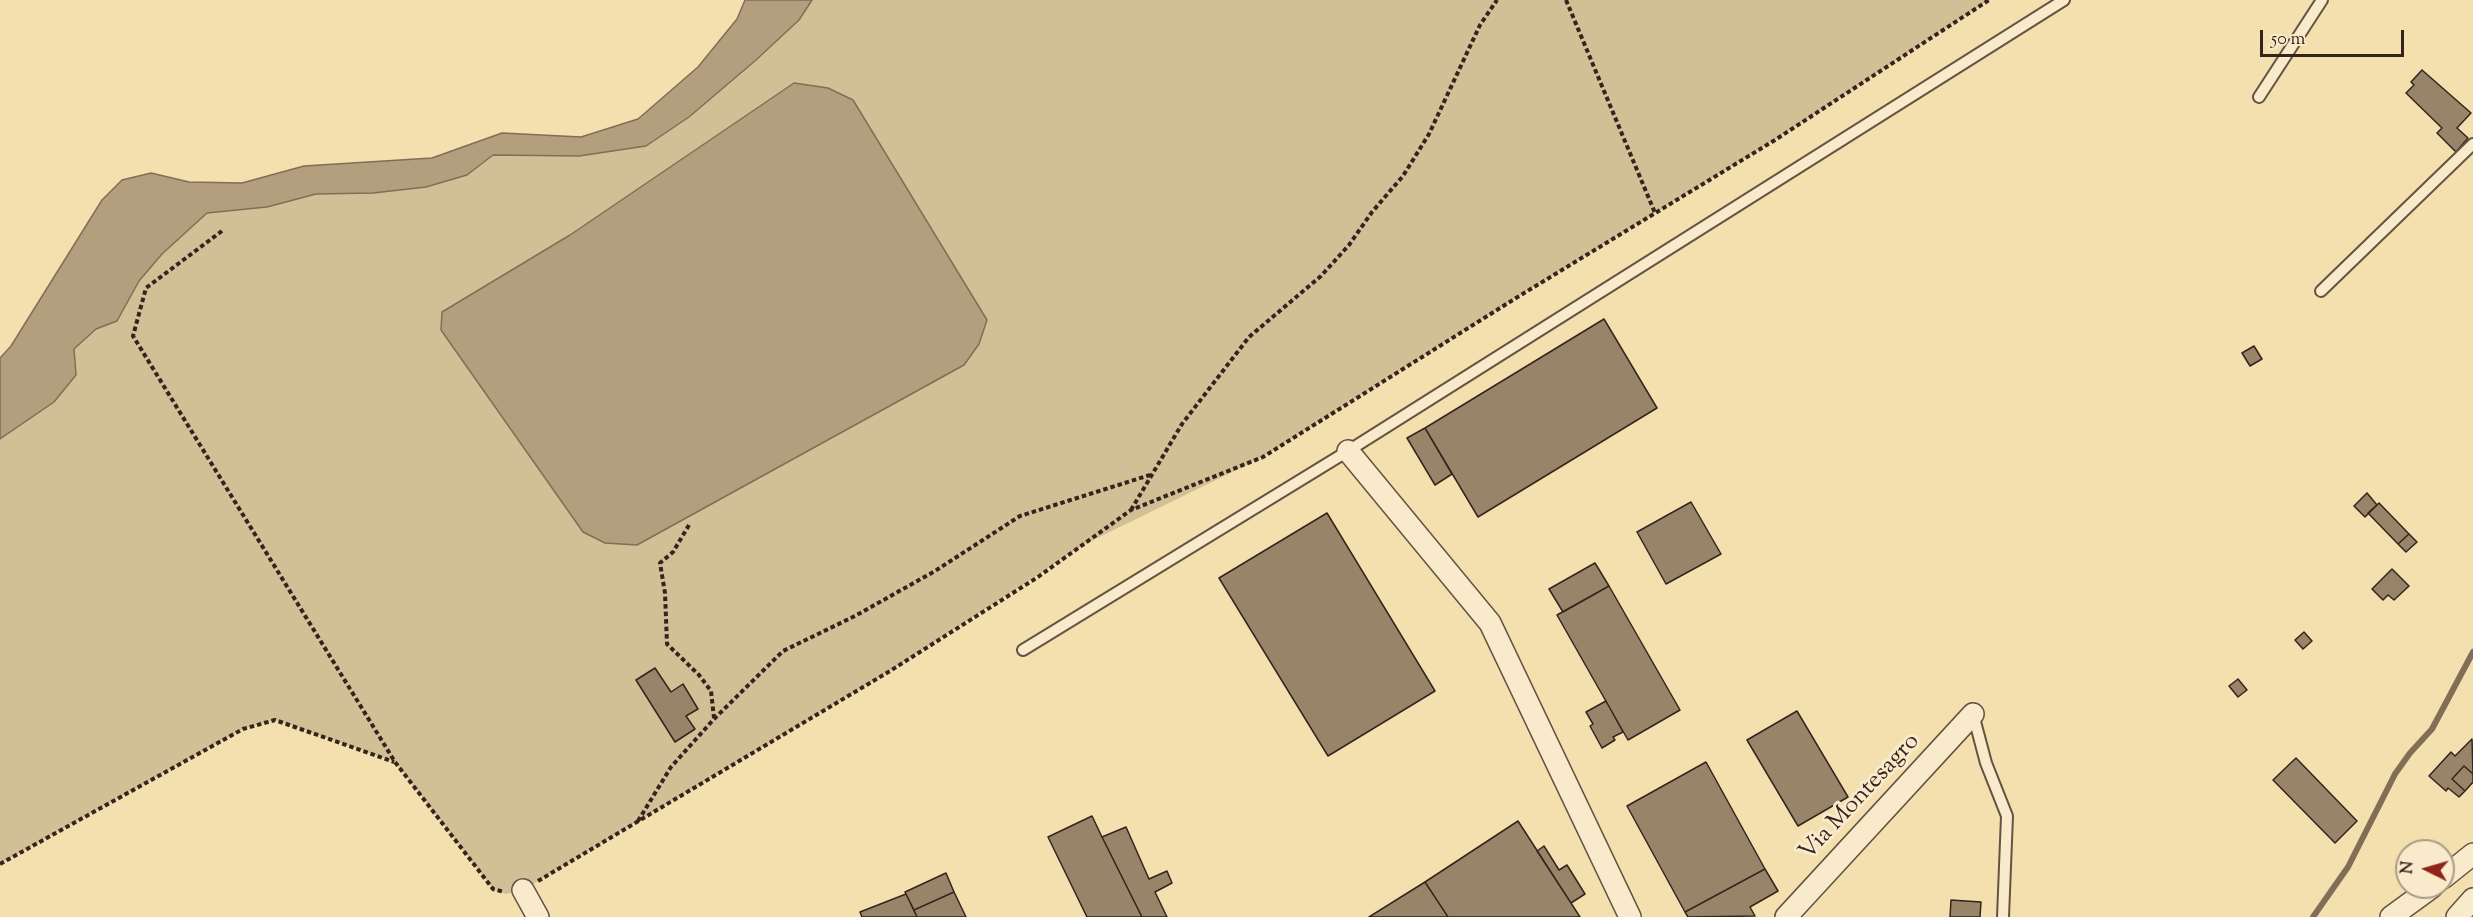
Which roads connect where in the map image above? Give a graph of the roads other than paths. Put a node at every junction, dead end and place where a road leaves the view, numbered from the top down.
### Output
1 (2064, 0) edge
2 (2322, 0) edge
3 (2259, 97) dead end
4 (2473, 144) edge
5 (2321, 291) dead end
6 (1348, 451) junction
7 (1023, 650) dead end
8 (1973, 714) joint
9 (2473, 854) edge
10 (2455, 868) edge
11 (523, 890) road end
12 (2416, 899) edge
13 (2473, 899) edge
14 (538, 917) edge
15 (1630, 917) edge
16 (1786, 917) edge
17 (2003, 917) edge
18 (2391, 917) edge
19 (2457, 917) edge

1 - 6 lane
2 - 3 lane
4 - 5 lane
6 - 7 lane
6 - 15 street
8 - 16 street, Via Montesagro
8 - 17 lane
9 - 10 street
11 - 14 street
12 - 18 street
13 - 19 street

